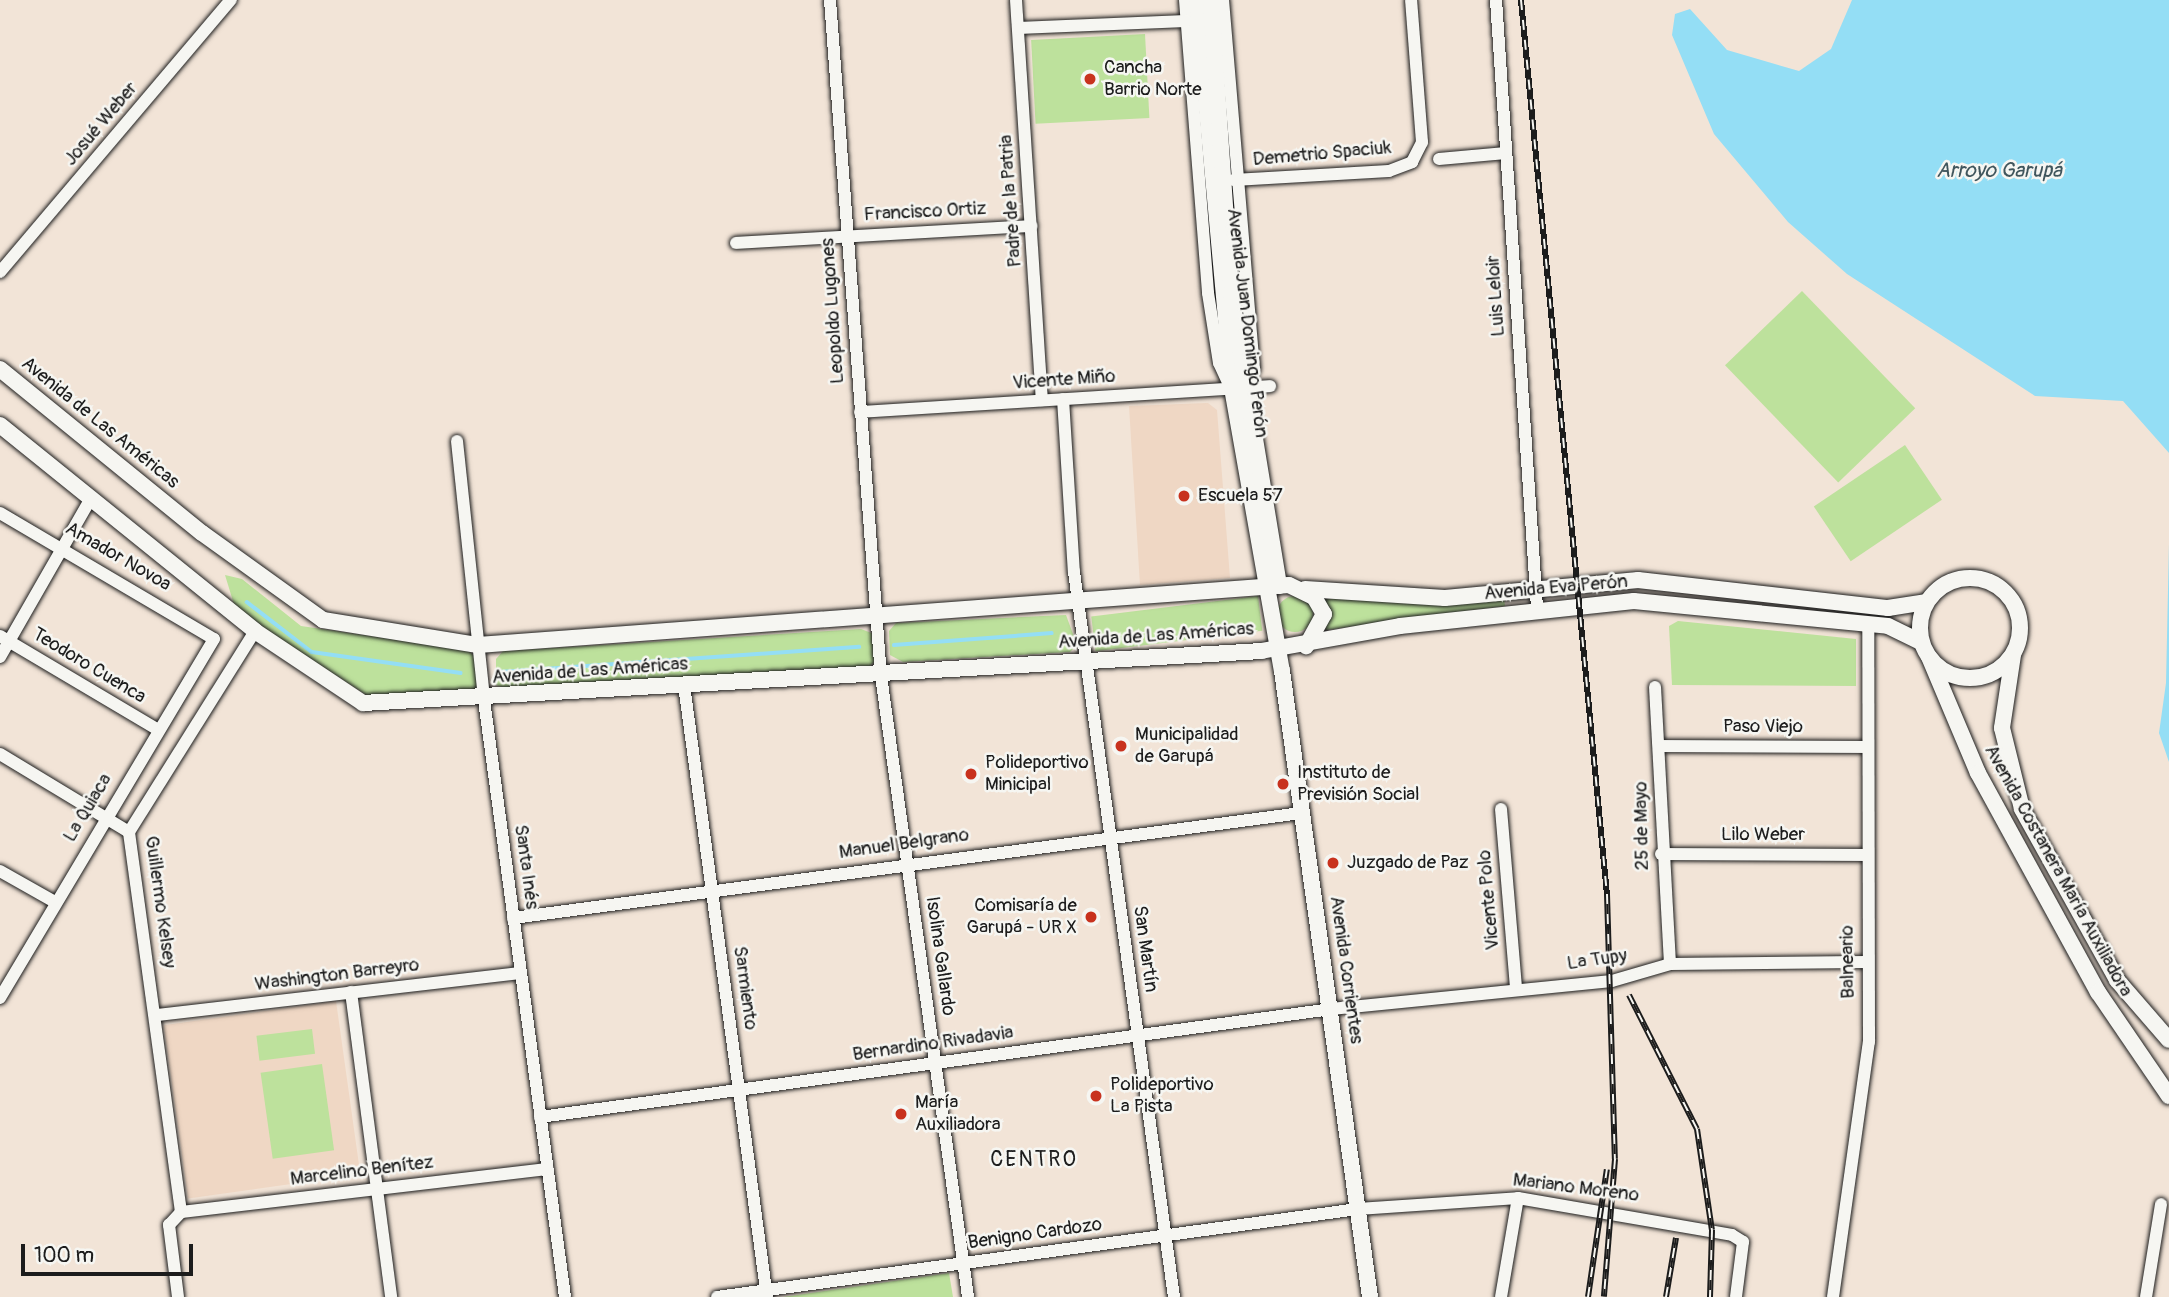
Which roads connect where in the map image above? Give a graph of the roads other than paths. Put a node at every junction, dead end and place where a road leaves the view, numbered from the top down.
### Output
1 (231, 0) edge
2 (831, 0) edge
3 (1016, 0) edge
4 (1185, 0) edge
5 (1197, 0) edge
6 (1211, 0) edge
7 (1223, 0) edge
8 (1410, 0) edge
9 (1496, 0) edge
10 (1186, 21) junction
11 (1018, 28) junction
12 (1506, 153) junction
13 (1439, 159) dead end
14 (1234, 180) junction
15 (1032, 226) junction
16 (847, 235) junction
17 (736, 243) dead end
18 (0, 272) edge
19 (0, 369) edge
20 (1270, 386) dead end
21 (1239, 388) junction
22 (1063, 399) junction
23 (1042, 400) junction
24 (860, 412) junction
25 (0, 425) edge
26 (457, 441) dead end
27 (91, 498) junction
28 (0, 513) edge
29 (62, 547) junction
30 (1273, 587) junction
31 (1303, 589) junction
32 (1534, 590) junction
33 (1926, 603) junction
34 (1079, 605) junction
35 (1537, 608) junction
36 (876, 620) junction
37 (1868, 624) junction
38 (255, 631) junction
39 (4, 639) edge
40 (214, 639) joint
41 (1921, 642) junction
42 (478, 645) junction
43 (1306, 646) junction
44 (1276, 649) junction
45 (2013, 655) junction
46 (0, 657) edge
47 (1928, 657) junction
48 (1086, 661) junction
49 (881, 676) junction
50 (684, 685) junction
51 (1655, 687) dead end
52 (484, 700) junction
53 (159, 730) junction
54 (1660, 746) junction
55 (1865, 747) junction
56 (0, 754) edge
57 (1501, 809) dead end
58 (1301, 813) junction
59 (105, 817) junction
60 (129, 832) junction
61 (1111, 836) junction
62 (1661, 854) junction
63 (1866, 855) junction
64 (908, 862) junction
65 (0, 871) edge
66 (712, 892) junction
67 (55, 902) junction
68 (513, 918) junction
69 (1867, 962) junction
70 (1670, 964) junction
71 (521, 972) junction
72 (1516, 989) junction
73 (351, 992) junction
74 (0, 999) edge
75 (1331, 1009) junction
76 (157, 1015) junction
77 (1138, 1036) junction
78 (2169, 1040) edge
79 (935, 1063) junction
80 (739, 1090) junction
81 (2169, 1096) edge
82 (540, 1117) junction
83 (547, 1169) junction
84 (374, 1189) junction
85 (1518, 1198) junction
86 (2161, 1205) dead end
87 (1358, 1209) junction
88 (181, 1212) junction
89 (1165, 1236) junction
90 (964, 1263) junction
91 (767, 1294) edge
92 (178, 1297) edge
93 (391, 1297) edge
94 (565, 1297) edge
95 (717, 1297) edge
96 (968, 1297) edge
97 (1174, 1297) edge
98 (1370, 1297) edge
99 (1501, 1297) edge
100 (1736, 1297) edge
101 (1833, 1297) edge
102 (2146, 1297) edge

1 - 18 street, Josué Weber
2 - 16 street, Leopoldo Lugones
3 - 11 street, Padre de la Patria
4 - 10 street
5 - 21 main road, Avenida Juan Domingo Perón
6 - 21 main road, Avenida Juan Domingo Perón
7 - 14 street
8 - 14 street, Demetrio Spaciuk
9 - 12 street, Luis Leloir
10 - 11 street
10 - 21 street
11 - 15 street, Padre de la Patria
12 - 13 street
12 - 32 street, Luis Leloir
14 - 21 street
15 - 16 street, Francisco Ortiz
15 - 23 street, Padre de la Patria
16 - 17 street, Francisco Ortiz
16 - 24 street, Leopoldo Lugones
19 - 42 main road, Avenida de Las Américas
20 - 21 street, Vicente Miño
21 - 22 street, Vicente Miño
21 - 30 main road, Avenida Juan Domingo Perón
22 - 23 street, Vicente Miño
22 - 34 street
23 - 24 street, Vicente Miño
24 - 36 street, Leopoldo Lugones
25 - 27 main road, Avenida de Las Américas
26 - 42 street, Santa Inés
27 - 29 street
27 - 38 main road, Avenida de Las Américas
28 - 29 street, Amador Novoa
29 - 39 street
29 - 40 street, Amador Novoa
30 - 31 main road, Avenida de Las Américas
30 - 34 main road, Avenida de Las Américas
30 - 44 main road, Avenida Juan Domingo Perón
31 - 32 main road, Avenida Eva Perón
31 - 43 main road
32 - 33 main road, Avenida Eva Perón
32 - 35 street, Luis Leloir
33 - 41 main road
33 - 45 main road
34 - 36 main road, Avenida de Las Américas
34 - 48 street, San Martín
35 - 37 main road, Avenida Eva Perón
35 - 43 main road, Avenida Eva Perón
36 - 42 main road, Avenida de Las Américas
36 - 49 street, Isolina Gallardo
37 - 41 main road, Avenida Eva Perón
37 - 55 street, Balneario
38 - 52 main road, Avenida de Las Américas
38 - 60 street, Guillermo Kelsey
39 - 46 street
39 - 53 street, Teodoro Cuenca
40 - 53 street, La Quiaca
41 - 47 main road
42 - 52 street, Santa Inés
43 - 44 main road, Avenida Eva Perón
44 - 48 main road, Avenida de Las Américas
44 - 58 main road, Avenida Corrientes
45 - 47 main road
45 - 78 main road, Avenida Costanera María Auxiliadora
47 - 81 main road, Avenida Costanera María Auxiliadora
48 - 49 main road, Avenida de Las Américas
48 - 61 street, San Martín
49 - 50 main road, Avenida de Las Américas
49 - 64 street, Isolina Gallardo
50 - 52 main road, Avenida de Las Américas
50 - 66 street, Sarmiento
51 - 54 street, 25 de Mayo
52 - 68 street, Santa Inés
53 - 59 street, La Quiaca
54 - 55 street, Paso Viejo
54 - 62 street, 25 de Mayo
55 - 63 street, Balneario
56 - 59 street
57 - 72 street, Vicente Polo
58 - 61 street, Manuel Belgrano
58 - 75 main road, Avenida Corrientes
59 - 60 street
59 - 67 street, La Quiaca
60 - 76 street, Guillermo Kelsey
61 - 64 street, Manuel Belgrano
61 - 77 street, San Martín
62 - 63 street, Lilo Weber
62 - 70 street, 25 de Mayo
63 - 69 street, Balneario
64 - 66 street, Manuel Belgrano
64 - 79 street, Isolina Gallardo
65 - 67 street
66 - 68 street, Manuel Belgrano
66 - 80 street, Sarmiento
67 - 74 street, La Quiaca
68 - 71 street, Santa Inés
69 - 70 street, La Tupy
69 - 101 street, Balneario
70 - 72 street, La Tupy
71 - 73 street, Washington Barreyro
71 - 82 street, Santa Inés
72 - 75 street, La Tupy
73 - 76 street, Washington Barreyro
73 - 84 street
75 - 77 street, Bernardino Rivadavia
75 - 87 main road, Avenida Corrientes
76 - 88 street, Guillermo Kelsey
77 - 79 street, Bernardino Rivadavia
77 - 89 street, San Martín
79 - 80 street, Bernardino Rivadavia
79 - 90 street, Isolina Gallardo
80 - 82 street, Bernardino Rivadavia
80 - 91 street, Sarmiento
82 - 83 street, Santa Inés
83 - 84 street, Marcelino Benítez
83 - 94 street, Santa Inés
84 - 88 street, Marcelino Benítez
84 - 93 street
85 - 87 street, Mariano Moreno
85 - 99 street
85 - 100 street, Mariano Moreno
86 - 102 street
87 - 89 street, Benigno Cardozo
87 - 98 main road, Avenida Corrientes
88 - 92 street
89 - 90 street, Benigno Cardozo
89 - 97 street, San Martín
90 - 91 street, Benigno Cardozo
90 - 96 street, Isolina Gallardo
91 - 95 street, Benigno Cardozo

